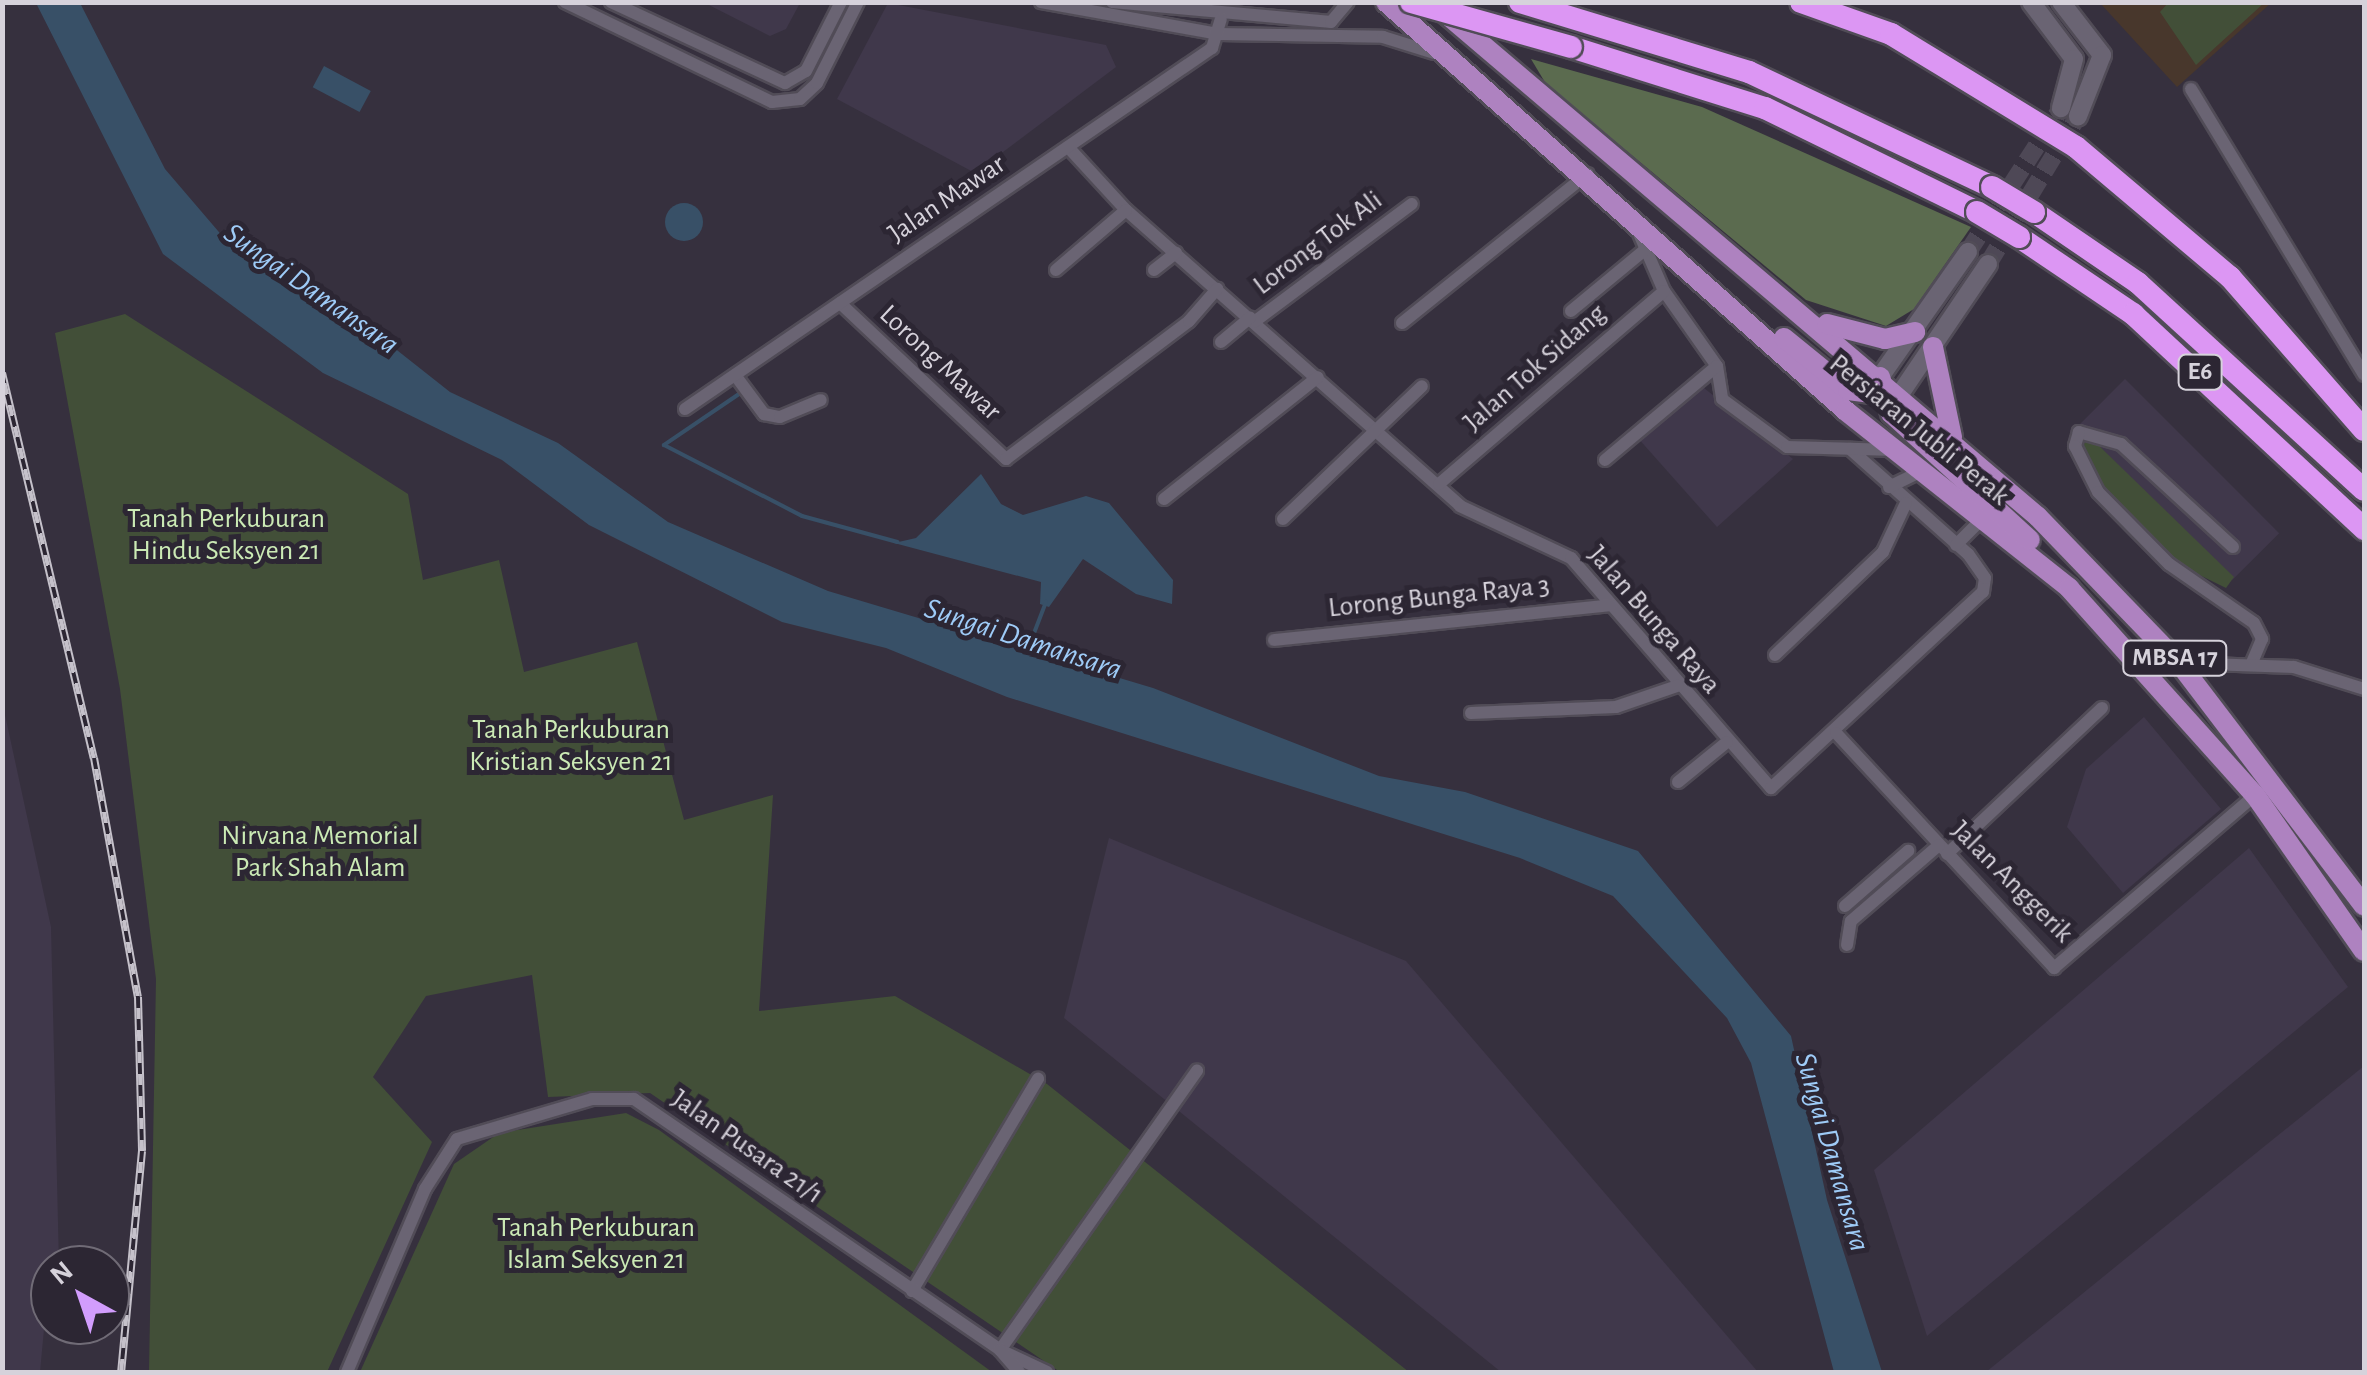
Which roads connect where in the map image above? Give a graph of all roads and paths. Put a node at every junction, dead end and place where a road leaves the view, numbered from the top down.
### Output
1 (564, 2) edge
2 (611, 2) edge
3 (840, 2) edge
4 (858, 2) edge
5 (1041, 2) edge
6 (1112, 2) edge
7 (1348, 2) edge
8 (1386, 2) edge
9 (1411, 2) edge
10 (1433, 2) edge
11 (1520, 2) edge
12 (1801, 2) edge
13 (2031, 2) edge
14 (2061, 2) edge
15 (1221, 19) junction
16 (1218, 34) junction
17 (1450, 60) junction
18 (2191, 89) dead end
19 (1068, 146) junction
20 (1586, 174) junction
21 (1412, 204) dead end
22 (1126, 210) junction
23 (1629, 210) junction
24 (1646, 250) junction
25 (1968, 252) tunnel mouth
26 (1176, 253) junction
27 (1988, 264) tunnel mouth
28 (1056, 270) dead end
29 (1154, 270) dead end
30 (1217, 289) junction
31 (1664, 291) junction
32 (840, 303) junction
33 (1571, 311) dead end
34 (1742, 317) junction
35 (1252, 320) junction
36 (1815, 320) junction
37 (1402, 323) dead end
38 (1915, 332) junction
39 (1221, 342) dead end
40 (1933, 347) junction
41 (1717, 366) junction
42 (735, 375) junction
43 (2364, 375) edge
44 (1318, 377) junction
45 (1422, 386) dead end
46 (1887, 390) junction
47 (821, 400) dead end
48 (685, 409) dead end
49 (1378, 430) junction
50 (2364, 430) edge
51 (1953, 439) junction
52 (1850, 449) junction
53 (1898, 450) junction
54 (1605, 460) dead end
55 (1924, 470) junction
56 (1439, 484) junction
57 (1889, 488) junction
58 (2364, 490) edge
59 (1164, 499) dead end
60 (1906, 503) junction
61 (1984, 516) junction
62 (1283, 518) dead end
63 (2364, 528) edge
64 (1956, 545) junction
65 (2234, 547) dead end
66 (2070, 588) junction
67 (1610, 605) junction
68 (1274, 640) dead end
69 (1775, 655) dead end
70 (2180, 663) junction
71 (2250, 665) junction
72 (1677, 686) junction
73 (2364, 689) edge
74 (2102, 708) dead end
75 (1471, 713) dead end
76 (1836, 733) junction
77 (1727, 742) junction
78 (1678, 782) dead end
79 (2255, 795) junction
80 (1943, 850) junction
81 (1908, 852) dead end
82 (1891, 866) junction
83 (1901, 878) junction
84 (1845, 906) dead end
85 (2364, 906) edge
86 (1847, 946) dead end
87 (2364, 951) edge
88 (1197, 1072) dead end
89 (1038, 1079) dead end
90 (912, 1290) junction
91 (1000, 1350) junction
92 (347, 1372) edge
93 (1020, 1372) edge
94 (1048, 1372) edge

1 - 4 street
2 - 3 street
5 - 16 street
6 - 15 street
7 - 15 street
8 - 17 main road, Persiaran Jubli Perak / MBSA 17
9 - 63 highway, E6, bridge
10 - 36 main road, Persiaran Jubli Perak / MBSA 17
11 - 58 highway, E6, bridge
12 - 50 highway
13 - 14 main road
15 - 16 street
16 - 17 street
16 - 19 street, Jalan Mawar
17 - 20 main road, Persiaran Jubli Perak / MBSA 17
18 - 43 street
19 - 22 street, Jalan Bunga Raya
19 - 32 street, Jalan Mawar
20 - 23 main road, Persiaran Jubli Perak / MBSA 17
20 - 37 street
21 - 35 street, Lorong Tok Ali
22 - 26 street, Jalan Bunga Raya
22 - 28 street
23 - 24 street
23 - 34 main road, Persiaran Jubli Perak / MBSA 17
24 - 31 street
24 - 33 street
25 - 38 main road
26 - 29 street
26 - 30 street, Jalan Bunga Raya
27 - 40 main road
30 - 32 street, Lorong Mawar
30 - 35 street, Jalan Bunga Raya
31 - 41 street
31 - 56 street, Jalan Tok Sidang
32 - 42 street, Jalan Mawar
34 - 46 main road
34 - 53 main road, Persiaran Jubli Perak / MBSA 17
35 - 39 street, Lorong Tok Ali
35 - 44 street, Jalan Bunga Raya
36 - 38 main road
36 - 46 main road, Persiaran Jubli Perak / MBSA 17
38 - 46 main road
40 - 46 main road
40 - 51 main road
41 - 52 street
41 - 54 street
42 - 47 street
42 - 48 street, Jalan Mawar
44 - 49 street, Jalan Bunga Raya
44 - 59 street
45 - 49 street
46 - 51 main road, Persiaran Jubli Perak / MBSA 17
46 - 66 main road
49 - 56 street, Jalan Bunga Raya
49 - 62 street
51 - 70 main road, Persiaran Jubli Perak / MBSA 17
52 - 53 street
52 - 57 street, Jalan Bunga Raya
53 - 55 main road, Persiaran Jubli Perak / MBSA 17
55 - 57 street
55 - 61 main road, Persiaran Jubli Perak / MBSA 17
56 - 67 street, Jalan Bunga Raya
57 - 60 street, Jalan Bunga Raya
60 - 64 street, Jalan Bunga Raya
60 - 69 street
61 - 64 street
61 - 66 main road, Persiaran Jubli Perak / MBSA 17
64 - 76 street, Jalan Bunga Raya
65 - 71 street
66 - 79 main road, Persiaran Jubli Perak / MBSA 17
67 - 68 street, Lorong Bunga Raya 3
67 - 72 street, Jalan Bunga Raya
70 - 71 street
70 - 85 main road, Persiaran Jubli Perak / MBSA 17
71 - 73 street
72 - 75 street
72 - 77 street, Jalan Bunga Raya
74 - 80 street
76 - 77 street, Jalan Bunga Raya
76 - 80 street, Jalan Anggerik
77 - 78 street
79 - 80 street, Jalan Anggerik
79 - 87 main road, Persiaran Jubli Perak / MBSA 17
80 - 83 street
81 - 82 street
82 - 83 street
82 - 84 street
83 - 86 street
88 - 91 street
89 - 90 street
90 - 91 street, Jalan Pusara 21/1
90 - 92 street, Jalan Pusara 21/1
91 - 93 street, Jalan Pusara 21/1
91 - 94 street, Jalan Pusara 21/1

